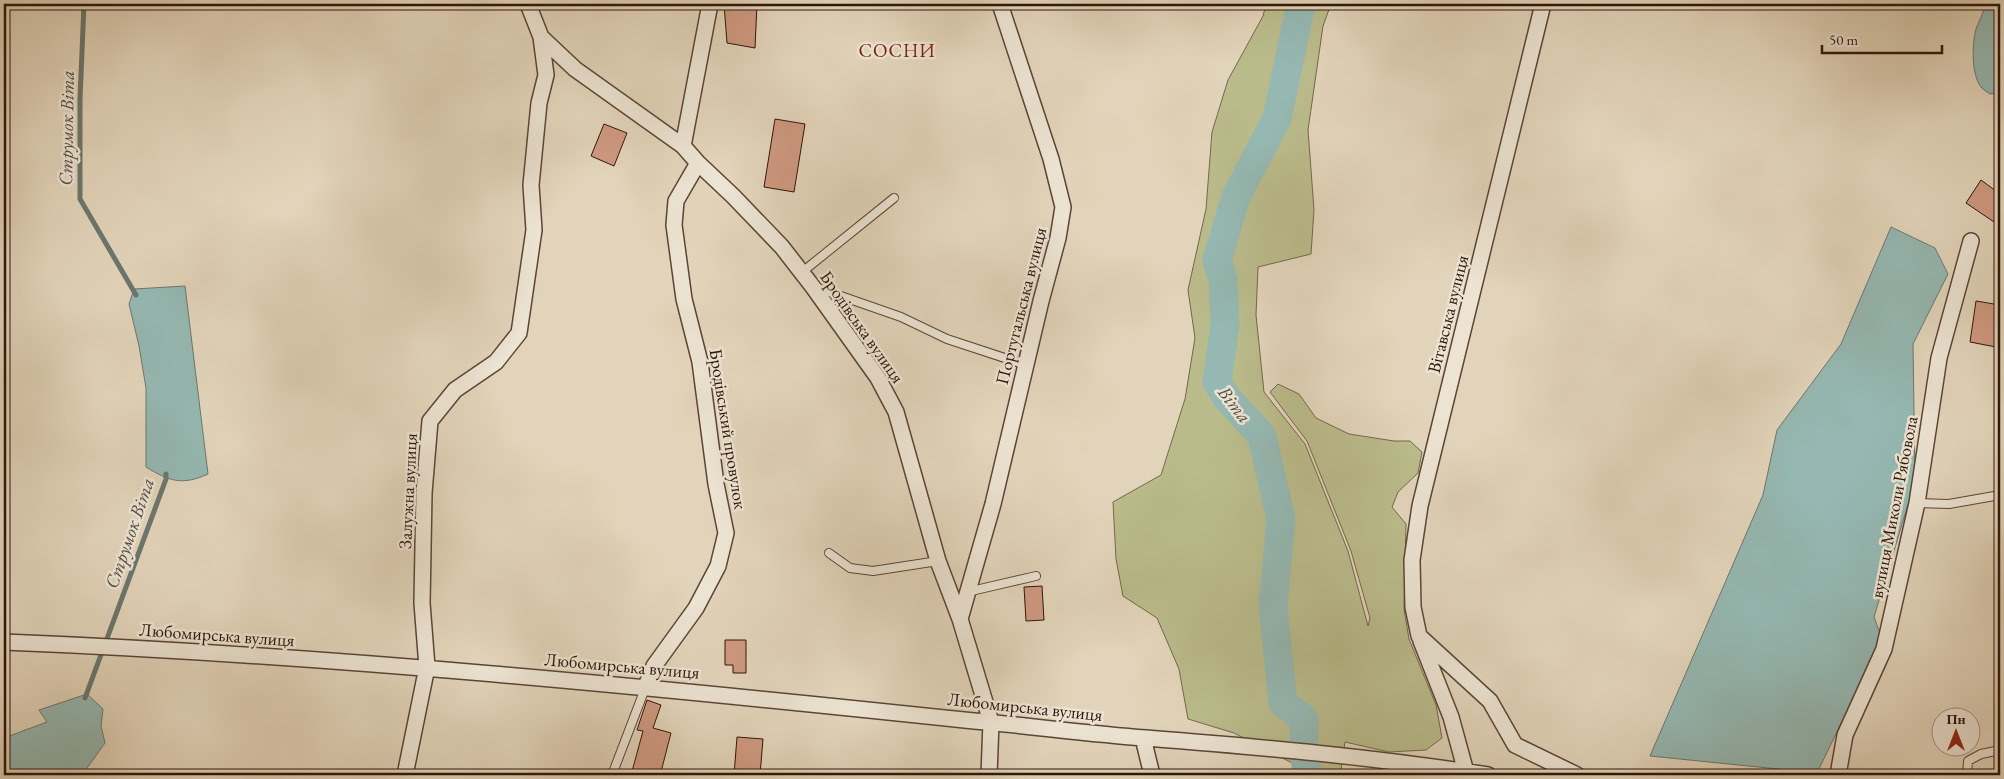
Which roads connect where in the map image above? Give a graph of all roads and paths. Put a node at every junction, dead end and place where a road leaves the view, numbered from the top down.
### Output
1 (528, 4) edge
2 (710, 4) edge
3 (1000, 4) edge
4 (1543, 4) edge
5 (541, 37) junction
6 (683, 146) junction
7 (698, 163) junction
8 (894, 198) dead end
9 (1971, 241) dead end
10 (801, 273) junction
11 (813, 287) junction
12 (1026, 365) junction
13 (2000, 495) edge
14 (1917, 503) junction
15 (829, 553) dead end
16 (938, 561) junction
17 (1036, 576) dead end
18 (967, 592) junction
19 (960, 619) junction
20 (1420, 636) junction
21 (4, 642) edge
22 (427, 667) junction
23 (646, 686) junction
24 (991, 722) junction
25 (1143, 738) junction
26 (2000, 750) edge
27 (1466, 772) junction
28 (405, 775) edge
29 (612, 775) edge
30 (989, 775) edge
31 (1152, 775) edge
32 (1488, 775) edge
33 (1577, 775) edge
34 (1838, 775) edge
35 (1967, 775) edge

1 - 5 street, Бродівська вулиця
2 - 6 street
3 - 12 street, Португальська вулиця
4 - 20 street, Вітавська вулиця
5 - 6 street, Бродівська вулиця
5 - 22 street, Залужна вулиця
6 - 7 street, Бродівська вулиця
7 - 10 street, Бродівська вулиця
7 - 23 street, Бродівський провулок
8 - 10 lane
9 - 14 street, вулиця Миколи Рябовола
10 - 11 street, Бродівська вулиця
11 - 12 lane
11 - 16 street, Бродівська вулиця
12 - 18 street, Португальська вулиця
13 - 14 lane
14 - 34 street, вулиця Миколи Рябовола
15 - 16 lane
16 - 19 street, Бродівська вулиця
17 - 18 lane
18 - 19 street, Португальська вулиця
19 - 24 street, Бродівська вулиця
20 - 27 street, Вітавська вулиця
20 - 33 street
21 - 22 street, Любомирська вулиця
22 - 23 street, Любомирська вулиця
22 - 28 street, Залужна вулиця
23 - 24 street, Любомирська вулиця
23 - 29 lane
24 - 25 street, Любомирська вулиця
24 - 30 street, Бродівська вулиця
25 - 27 street, Любомирська вулиця
25 - 31 street
26 - 35 lane
27 - 32 street

